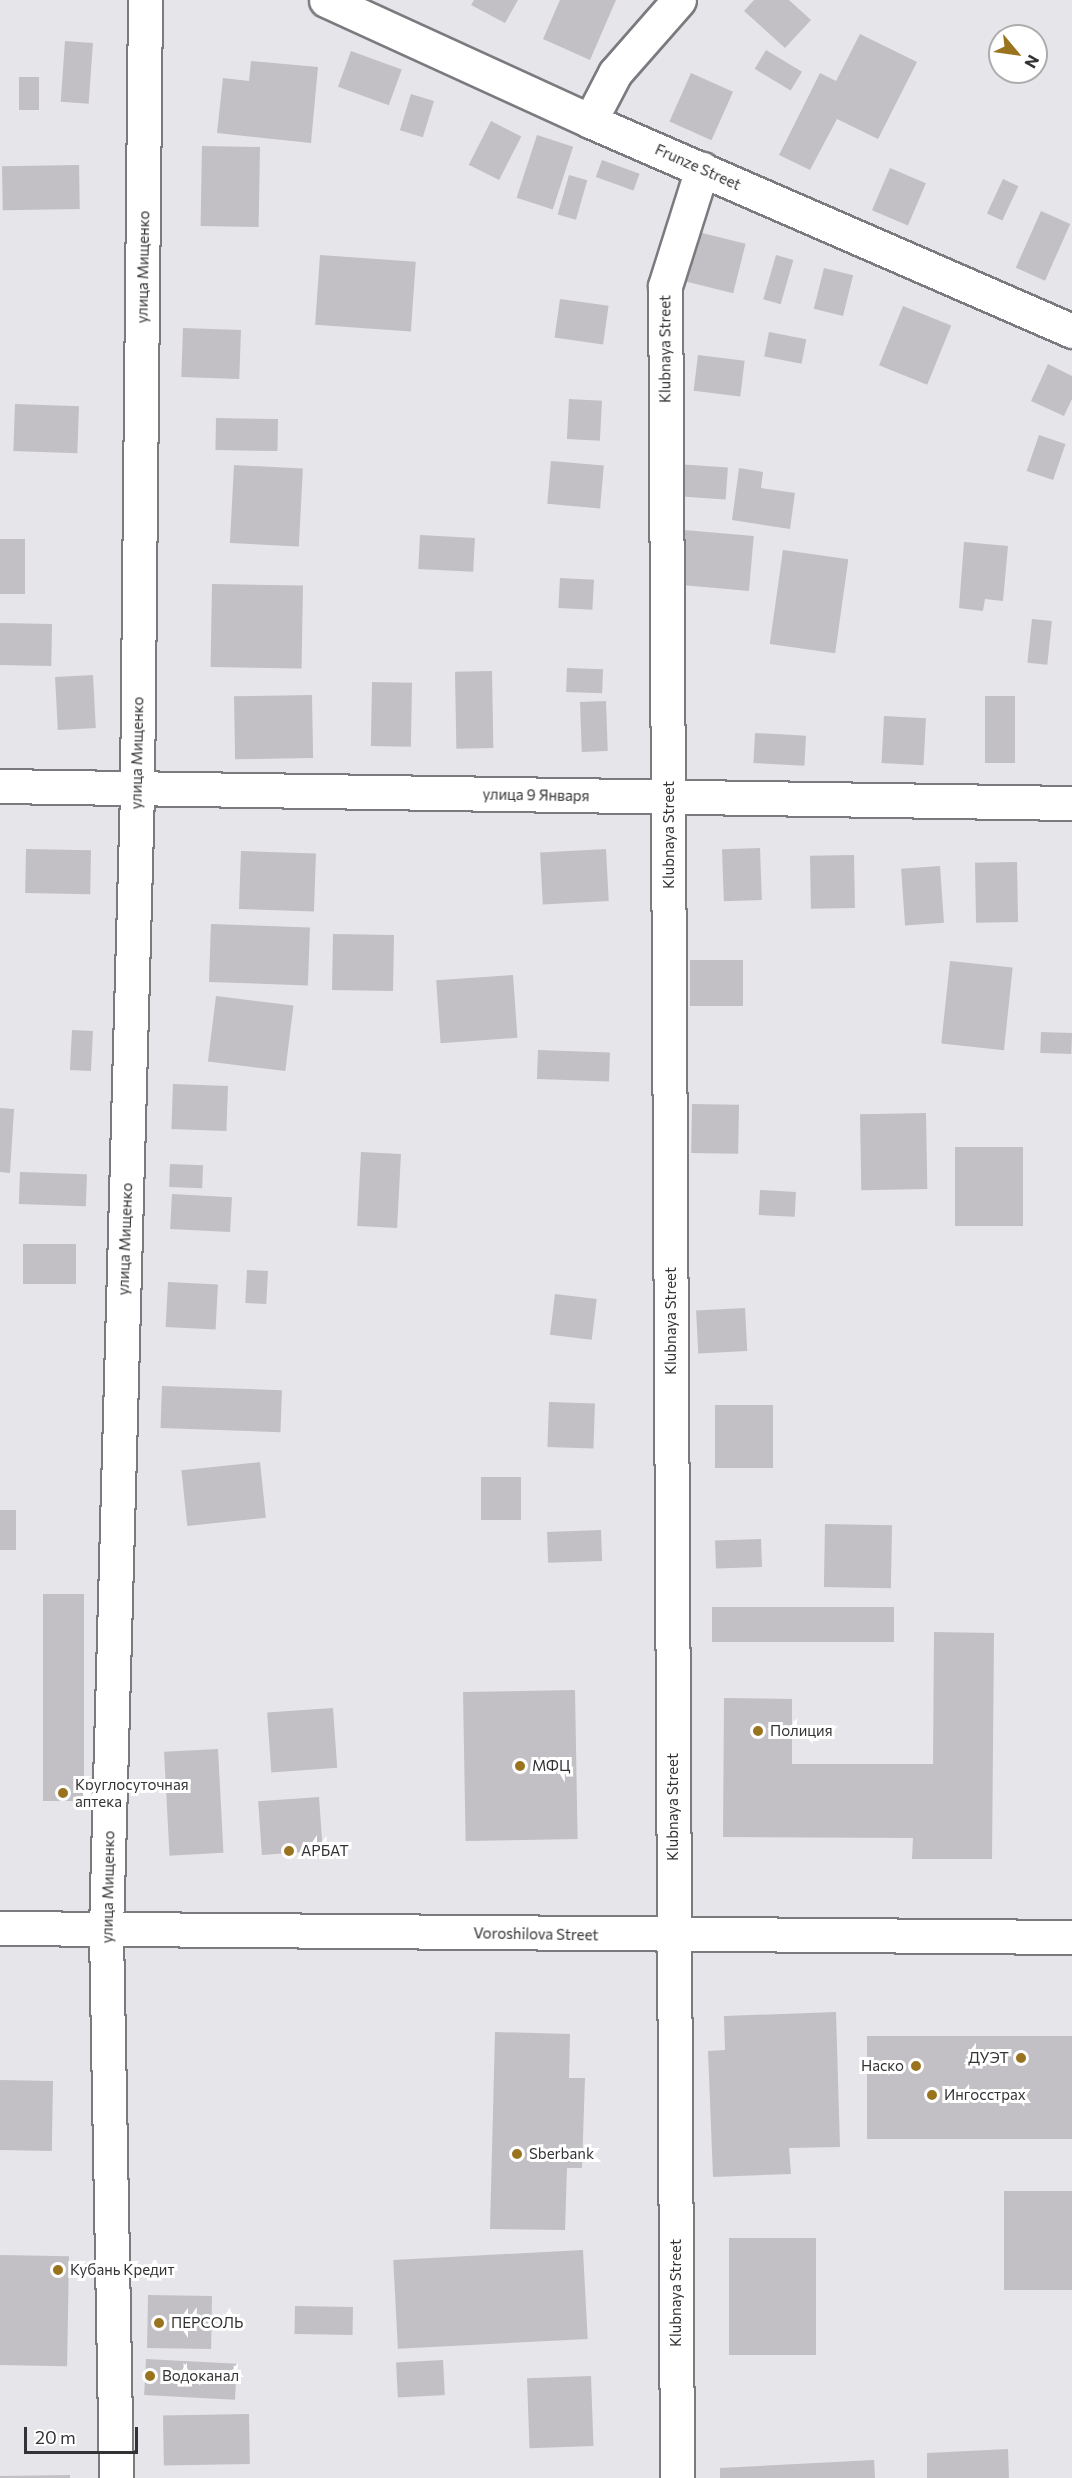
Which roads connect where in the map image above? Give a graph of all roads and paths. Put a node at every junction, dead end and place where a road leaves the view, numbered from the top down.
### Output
1 (146, 0) edge
2 (326, 0) edge
3 (679, 0) edge
4 (590, 121) junction
5 (702, 169) junction
6 (1072, 331) edge
7 (0, 786) edge
8 (137, 789) junction
9 (669, 797) junction
10 (1072, 803) edge
11 (0, 1928) edge
12 (106, 1930) junction
13 (674, 1935) junction
14 (1072, 1937) edge
15 (116, 2478) edge
16 (677, 2478) edge

1 - 8 street, улица Мищенко
2 - 4 street, Frunze Street
3 - 4 street
4 - 5 street, Frunze Street
5 - 6 street, Frunze Street
5 - 9 street, Klubnaya Street
7 - 8 street, улица 9 Января
8 - 9 street, улица 9 Января
8 - 12 street, улица Мищенко
9 - 10 street, улица 9 Января
9 - 13 street, Klubnaya Street
11 - 12 street, Voroshilova Street
12 - 13 street, Voroshilova Street
12 - 15 street, улица Мищенко
13 - 14 street, Voroshilova Street
13 - 16 street, Klubnaya Street

